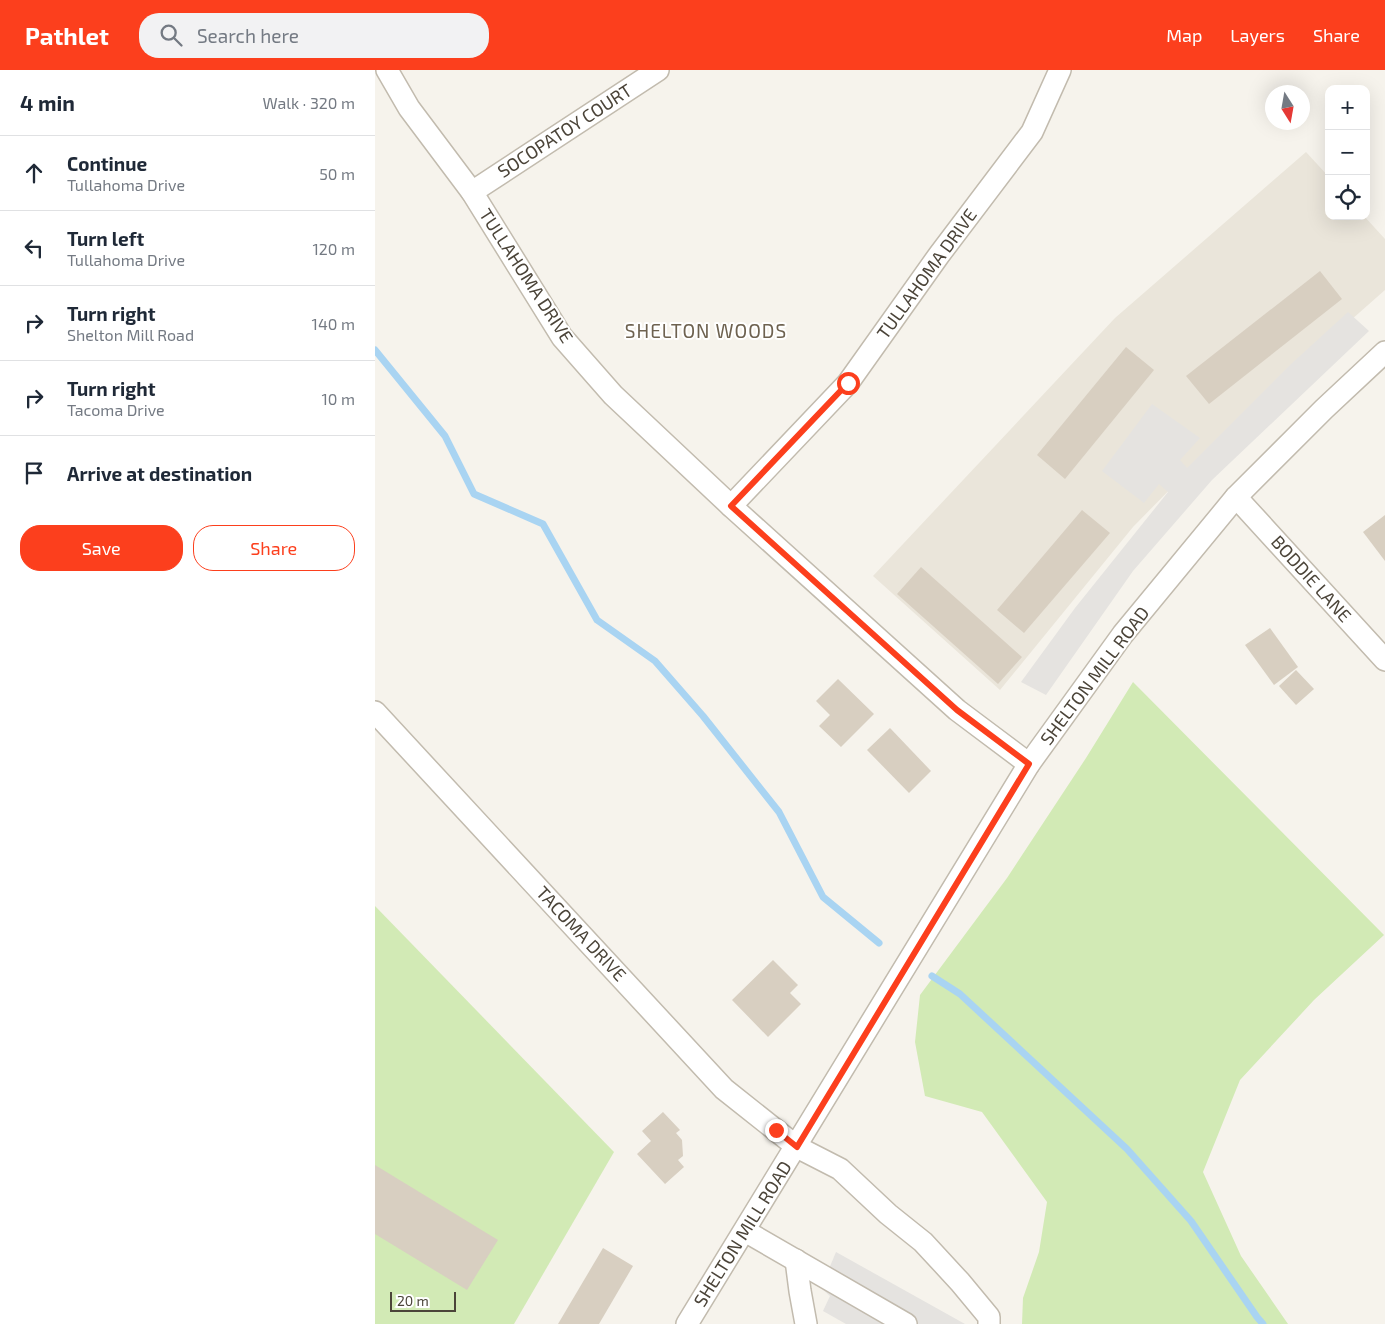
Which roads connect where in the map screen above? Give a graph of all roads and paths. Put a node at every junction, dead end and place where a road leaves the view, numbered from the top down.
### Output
1 (387, 70) edge
2 (658, 70) edge
3 (1060, 70) edge
4 (472, 192) junction
5 (1385, 352) edge
6 (1237, 497) junction
7 (731, 506) junction
8 (1385, 660) edge
9 (375, 712) edge
10 (1029, 764) junction
11 (797, 1147) junction
12 (745, 1231) junction
13 (796, 1260) junction
14 (687, 1324) edge
15 (806, 1324) edge
16 (906, 1324) edge
17 (989, 1324) edge

1 - 4 street, TULLAHOMA DRIVE
2 - 4 street, SOCOPATOY COURT
3 - 7 street, TULLAHOMA DRIVE
4 - 7 street, TULLAHOMA DRIVE
5 - 6 street, SHELTON MILL ROAD
6 - 8 street, BODDIE LANE
6 - 10 street, SHELTON MILL ROAD
7 - 10 street, TULLAHOMA DRIVE
9 - 11 street, TACOMA DRIVE
10 - 11 street, SHELTON MILL ROAD
11 - 12 street, SHELTON MILL ROAD
11 - 17 street, TACOMA DRIVE
12 - 13 street
12 - 14 street, SHELTON MILL ROAD
13 - 15 street
13 - 16 street

